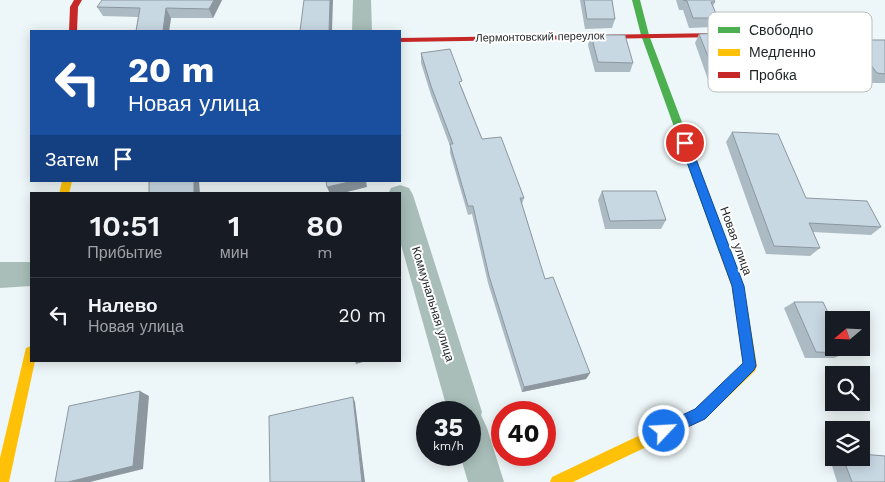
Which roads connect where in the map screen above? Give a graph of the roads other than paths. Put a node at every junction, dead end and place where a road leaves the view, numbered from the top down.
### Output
1 (78, 0) edge
2 (362, 0) edge
3 (636, 0) edge
4 (73, 30) edge
5 (362, 30) edge
6 (708, 34) edge
7 (645, 35) junction
8 (401, 40) edge
9 (401, 197) edge
10 (0, 274) edge
11 (30, 274) edge
12 (30, 356) edge
13 (462, 401) edge
14 (481, 465) edge
15 (2, 482) edge
16 (486, 482) edge
17 (557, 482) edge

1 - 4 street
2 - 5 street
3 - 7 street, Новая улица
6 - 7 street, Лермонтовский переулок
7 - 8 street, Лермонтовский переулок
7 - 17 street, Новая улица
9 - 13 street, Коммунальная улица
10 - 11 street
12 - 15 street
14 - 16 street

